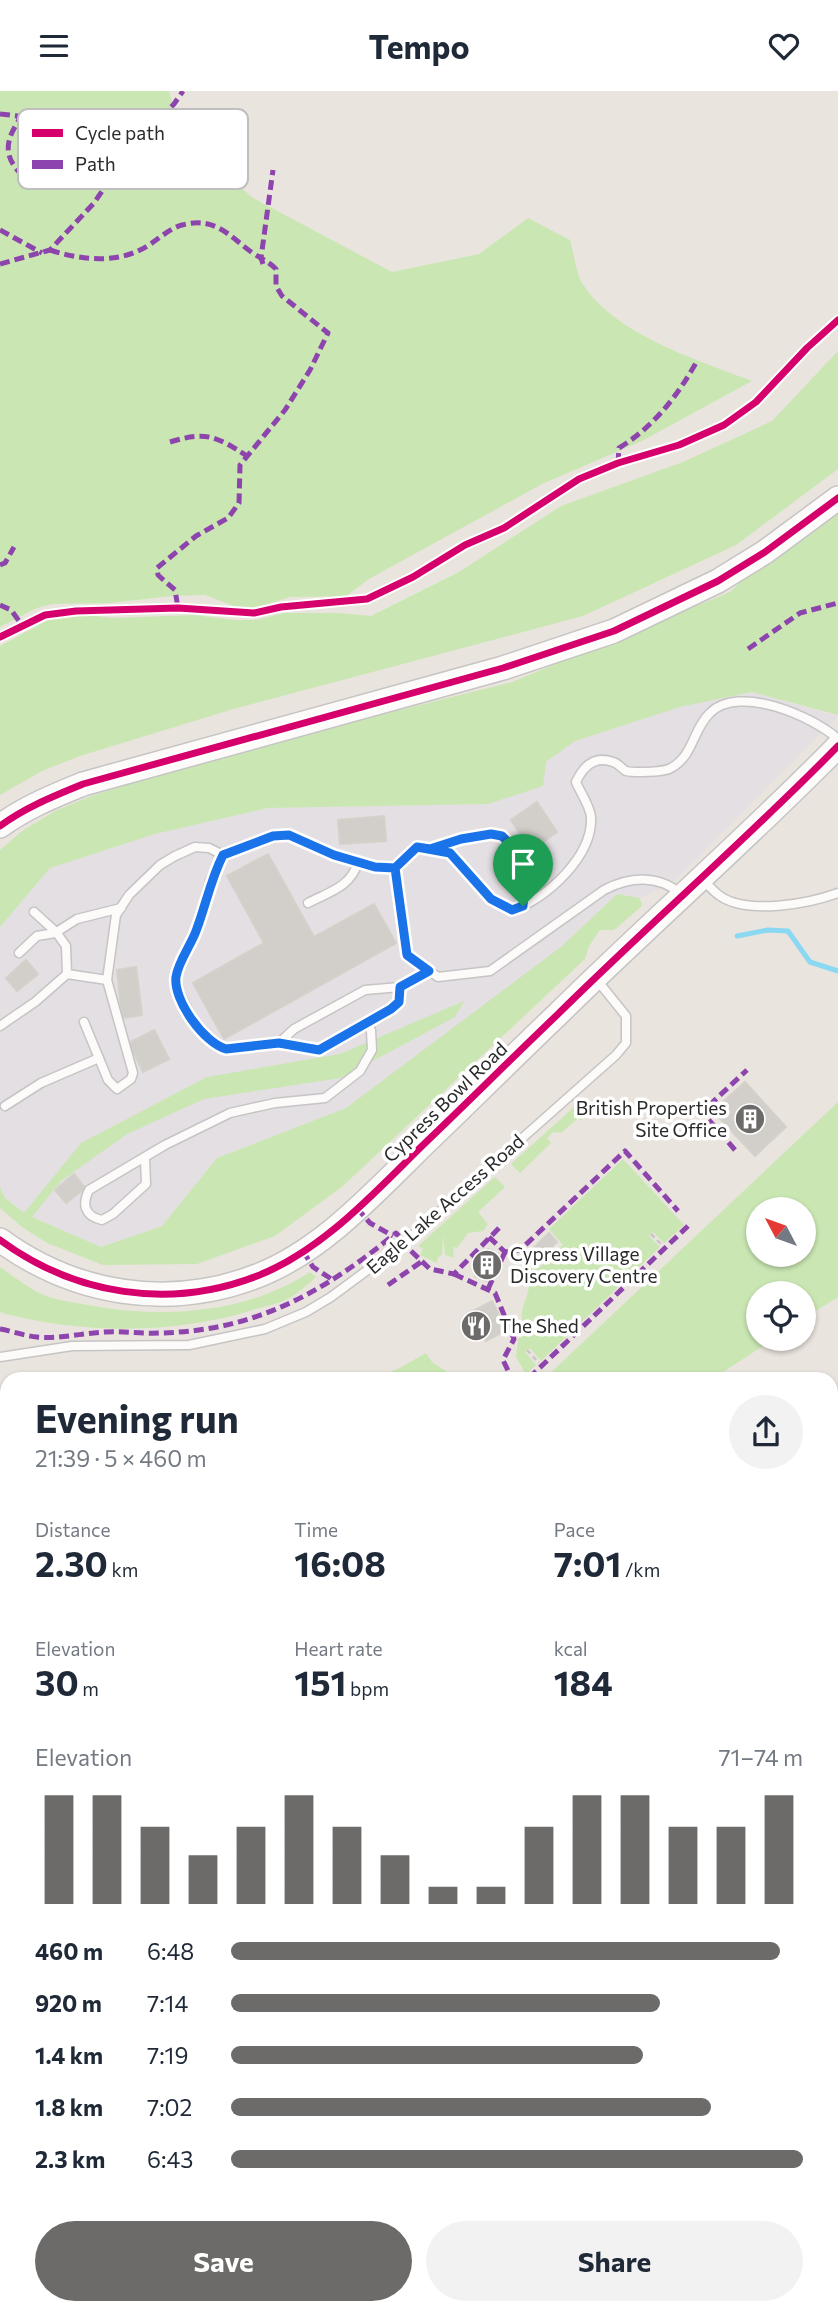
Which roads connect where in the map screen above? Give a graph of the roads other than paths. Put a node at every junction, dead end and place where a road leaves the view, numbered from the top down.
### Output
1 (838, 498) edge
2 (838, 739) edge
3 (838, 747) edge
4 (0, 826) edge
5 (430, 849) junction
6 (223, 855) junction
7 (358, 862) junction
8 (395, 868) junction
9 (702, 879) junction
10 (838, 893) edge
11 (683, 896) junction
12 (308, 903) dead end
13 (523, 906) junction
14 (121, 908) junction
15 (34, 912) dead end
16 (56, 932) junction
17 (19, 953) dead end
18 (429, 971) junction
19 (67, 974) junction
20 (595, 978) junction
21 (107, 980) junction
22 (400, 987) junction
23 (85, 1022) dead end
24 (364, 1023) junction
25 (0, 1026) edge
26 (279, 1043) junction
27 (99, 1058) junction
28 (5, 1106) dead end
29 (145, 1159) junction
30 (0, 1240) edge
31 (0, 1357) edge

1 - 4 street
2 - 13 lane
3 - 9 street, Cypress Bowl Road
5 - 8 lane
5 - 13 lane
5 - 13 lane
6 - 7 lane
6 - 14 lane
6 - 26 lane
7 - 8 lane
7 - 12 lane
8 - 18 lane
9 - 10 lane
9 - 11 street, Cypress Bowl Road
11 - 18 lane
11 - 20 street, Cypress Bowl Road
14 - 16 lane
14 - 21 lane
15 - 16 lane
16 - 17 lane
16 - 19 lane
18 - 22 lane
19 - 21 lane
19 - 25 lane
20 - 30 street, Cypress Bowl Road
20 - 31 lane, Eagle Lake Access Road
21 - 27 lane
22 - 24 lane
22 - 26 lane
23 - 27 lane
24 - 26 lane
24 - 29 lane
27 - 28 lane
29 - 29 lane

